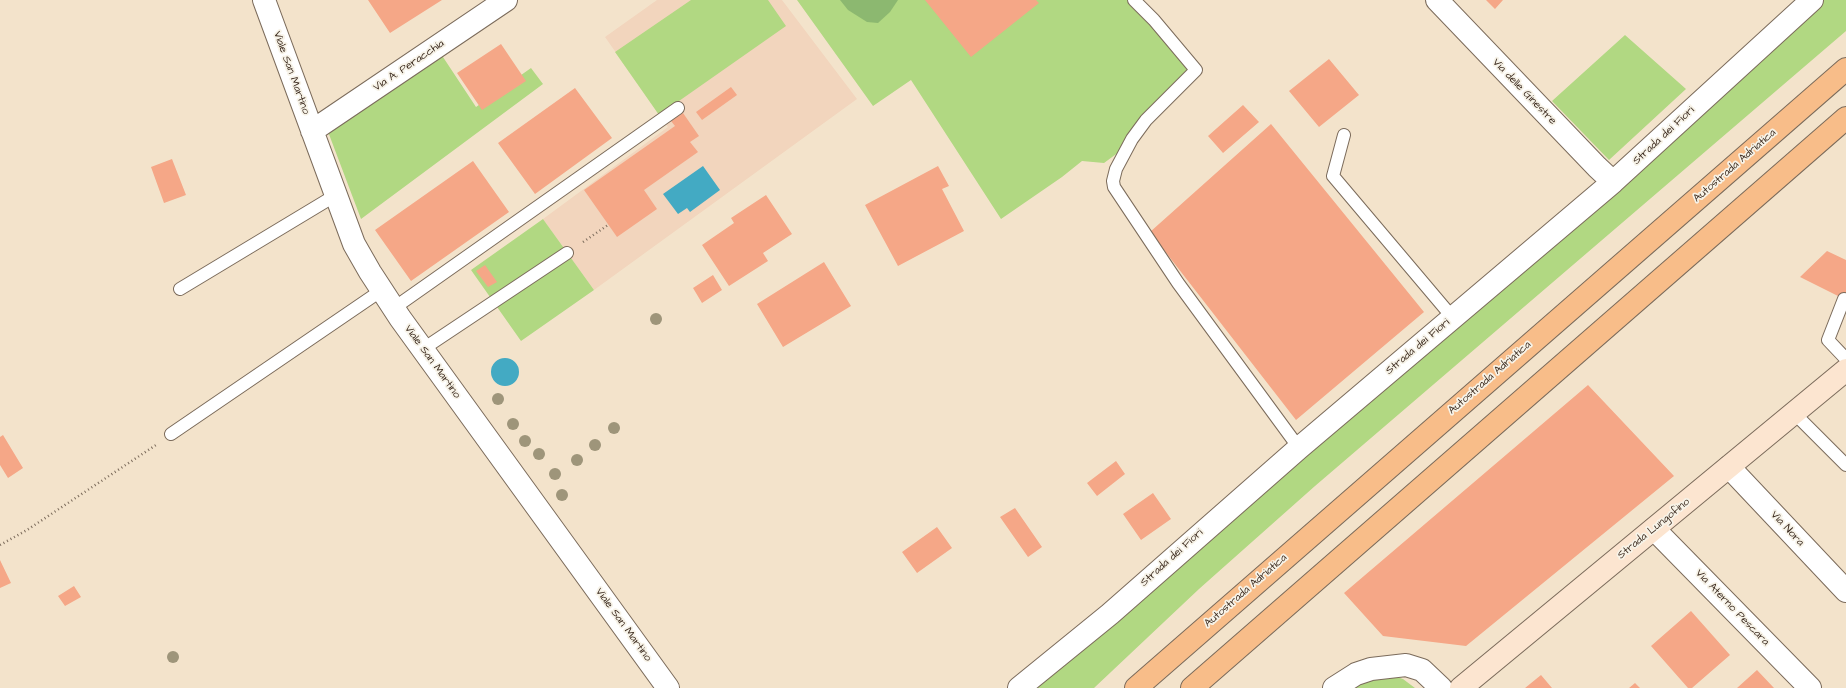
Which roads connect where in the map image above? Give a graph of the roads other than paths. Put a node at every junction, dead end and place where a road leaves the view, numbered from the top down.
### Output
1 (264, 0) edge
2 (506, 0) edge
3 (1134, 0) edge
4 (1436, 0) edge
5 (1812, 0) edge
6 (1846, 70) edge
7 (678, 108) dead end
8 (1846, 118) edge
9 (312, 131) junction
10 (1344, 136) dead end
11 (1613, 182) junction
12 (336, 195) junction
13 (567, 252) road end
14 (180, 289) dead end
15 (382, 290) junction
16 (1844, 298) dead end
17 (394, 308) junction
18 (1453, 318) junction
19 (423, 349) junction
20 (1846, 359) edge
21 (1846, 370) edge
22 (1794, 413) junction
23 (171, 434) road end
24 (1299, 448) junction
25 (1846, 465) edge
26 (1729, 467) junction
27 (1654, 528) junction
28 (1846, 591) edge
29 (668, 688) edge
30 (1018, 688) edge
31 (1136, 688) edge
32 (1192, 688) edge
33 (1334, 688) edge
34 (1457, 688) edge
35 (1810, 688) edge

1 - 9 street, Viale San Martino
2 - 9 street, Via A. Peracchia
3 - 24 lane
4 - 11 street, Via delle Ginestre
5 - 11 street, Strada dei Fiori
6 - 31 highway, Autostrada Adriatica
7 - 17 lane
8 - 32 highway
9 - 12 street, Viale San Martino
10 - 18 lane
11 - 18 street, Strada dei Fiori
12 - 14 lane
12 - 15 street, Viale San Martino
13 - 19 lane
15 - 17 street, Viale San Martino
15 - 23 lane
16 - 20 lane
17 - 19 street, Viale San Martino
18 - 24 street, Strada dei Fiori
19 - 29 street, Viale San Martino
21 - 22 main road, Strada Lungofino
22 - 25 lane
22 - 26 main road, Strada Lungofino
24 - 30 street, Strada dei Fiori
26 - 27 main road, Strada Lungofino
26 - 28 street, Via Nora
27 - 34 main road, Strada Lungofino
27 - 35 street, Via Aterno Pescara
33 - 34 street

